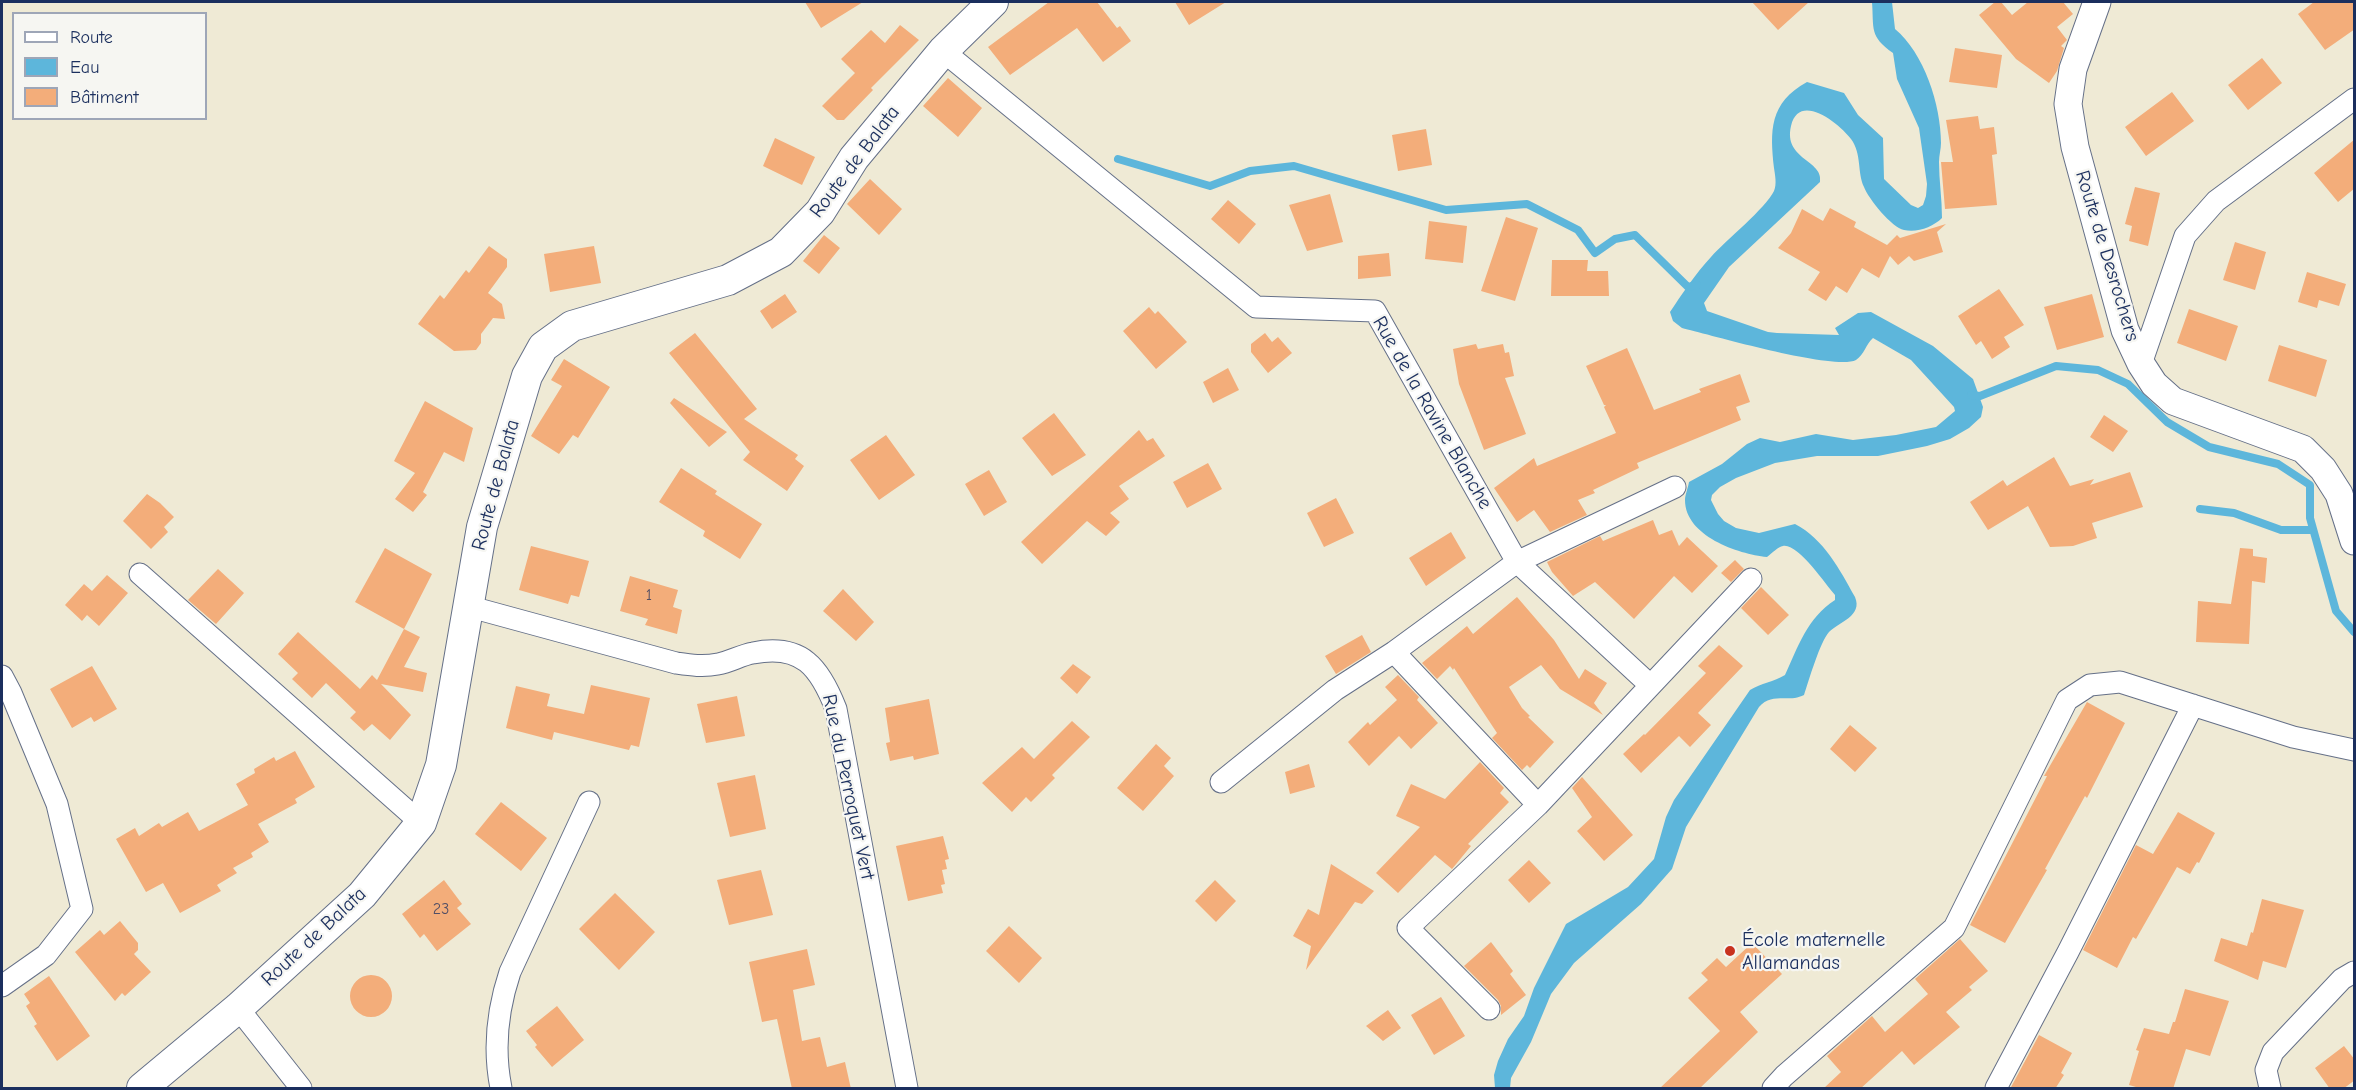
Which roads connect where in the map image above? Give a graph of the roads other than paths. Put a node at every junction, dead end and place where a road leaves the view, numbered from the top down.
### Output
1 (993, 2) edge
2 (2097, 2) edge
3 (943, 51) junction
4 (2355, 99) edge
5 (2141, 364) junction
6 (1676, 487) dead end
7 (2355, 541) edge
8 (1517, 562) junction
9 (140, 574) dead end
10 (1750, 579) dead end
11 (467, 606) junction
12 (1394, 652) junction
13 (2, 676) edge
14 (1650, 685) junction
15 (2193, 705) junction
16 (2355, 750) edge
17 (1221, 782) dead end
18 (589, 802) dead end
19 (1538, 805) junction
20 (421, 824) junction
21 (2355, 972) edge
22 (2, 986) edge
23 (238, 1008) junction
24 (1489, 1010) dead end
25 (142, 1089) edge
26 (301, 1089) edge
27 (501, 1089) edge
28 (907, 1089) edge
29 (1773, 1089) edge
30 (1996, 1089) edge
31 (2270, 1089) edge

1 - 3 main road, Route de Balata
2 - 5 street, Route de Desrochers
3 - 8 street, Rue de la Ravine Blanche
3 - 11 main road, Route de Balata
4 - 5 street
5 - 7 street, Route de Desrochers
6 - 8 street
8 - 12 street
8 - 14 street, Rue de la Ravine Blanche
9 - 20 street
10 - 14 street
11 - 20 main road, Route de Balata
11 - 28 street, Rue du Perroquet Vert
12 - 17 street
12 - 19 street
13 - 22 street
14 - 19 street
15 - 16 street
15 - 29 street
15 - 30 street
18 - 27 street
19 - 24 street
20 - 23 main road, Route de Balata
21 - 31 street
23 - 25 main road, Route de Balata
23 - 26 street

